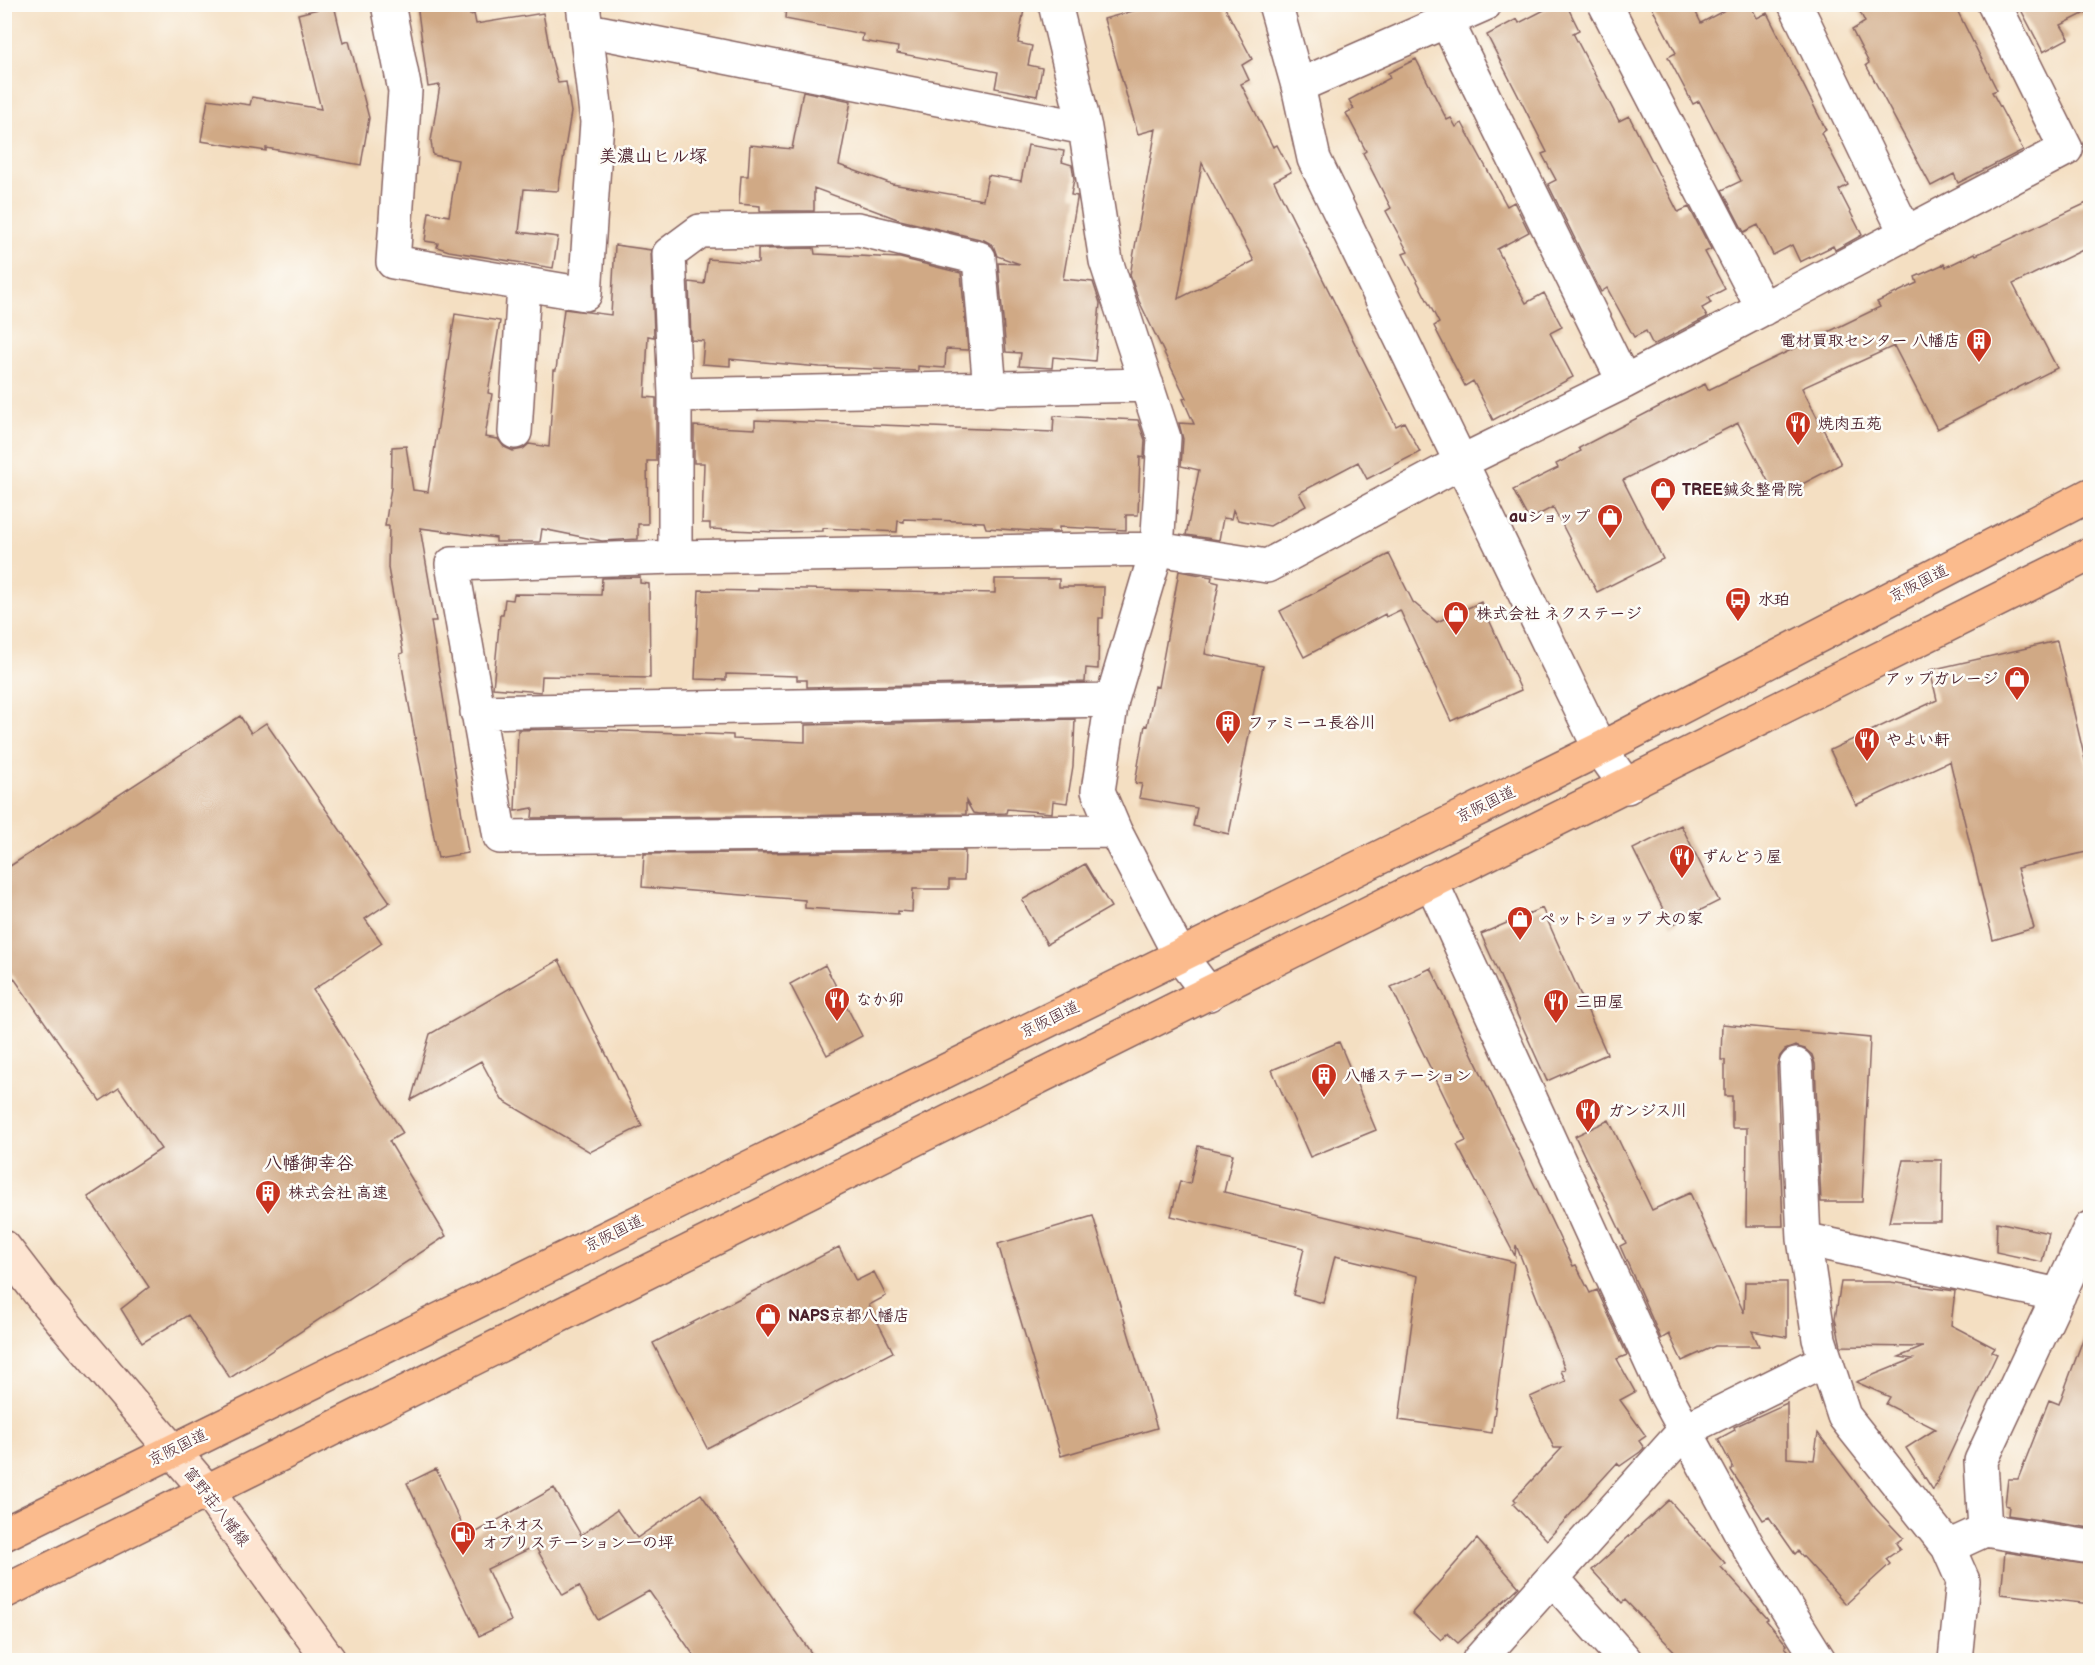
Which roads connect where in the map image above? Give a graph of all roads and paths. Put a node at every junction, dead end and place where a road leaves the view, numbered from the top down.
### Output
1 (388, 4) edge
2 (1055, 4) edge
3 (1275, 4) edge
4 (1485, 4) edge
5 (1605, 4) edge
6 (1795, 4) edge
7 (1994, 4) edge
8 (585, 17) edge
9 (1447, 22) junction
10 (1298, 86) junction
11 (1085, 128) junction
12 (1906, 234) junction
13 (524, 285) junction
14 (1762, 309) junction
15 (1624, 382) junction
16 (1147, 385) junction
17 (990, 390) junction
18 (675, 395) junction
19 (515, 432) dead end
20 (1463, 461) junction
21 (2091, 495) edge
22 (1157, 549) junction
23 (2091, 554) edge
24 (675, 557) junction
25 (1112, 700) junction
26 (477, 712) junction
27 (1600, 749) junction
28 (1627, 787) junction
29 (1115, 831) junction
30 (1431, 881) junction
31 (1180, 956) junction
32 (1209, 994) junction
33 (1796, 1065) dead end
34 (2091, 1228) edge
35 (1804, 1239) junction
36 (4, 1247) edge
37 (2059, 1295) junction
38 (1826, 1360) junction
39 (1684, 1430) junction
40 (171, 1451) junction
41 (207, 1491) junction
42 (1985, 1530) junction
43 (4, 1534) edge
44 (1948, 1547) junction
45 (2091, 1547) edge
46 (1553, 1579) junction
47 (4, 1592) edge
48 (329, 1660) edge
49 (1479, 1660) edge
50 (1625, 1660) edge
51 (1820, 1660) edge
52 (1954, 1660) edge

1 - 13 street
2 - 11 street
3 - 10 street
4 - 9 street
5 - 14 street
6 - 12 street
7 - 12 street
8 - 11 street
8 - 13 street
9 - 10 street
9 - 15 street
10 - 20 street
11 - 16 street
12 - 14 street
13 - 19 street
14 - 15 street
15 - 20 street
16 - 17 street
16 - 22 street
17 - 18 street
17 - 18 street
18 - 24 street
20 - 22 street
20 - 27 street
21 - 27 highway, 京阪国道
22 - 24 street
22 - 25 street
23 - 28 highway
24 - 26 street
25 - 26 street
25 - 29 street
26 - 29 street
27 - 28 street
27 - 31 highway, 京阪国道
28 - 30 highway
29 - 31 street
30 - 32 highway
30 - 39 street
31 - 32 street
31 - 40 highway, 京阪国道
32 - 41 highway
33 - 35 street
34 - 37 street
35 - 37 street
35 - 38 street
36 - 40 main road, 富野荘八幡線
37 - 42 street
38 - 39 street
38 - 44 street
39 - 46 street
39 - 51 street
40 - 41 main road, 富野荘八幡線
40 - 43 highway, 京阪国道
41 - 47 highway
41 - 48 main road, 富野荘八幡線
42 - 44 street
42 - 45 street
44 - 52 street
46 - 49 street
46 - 50 street

